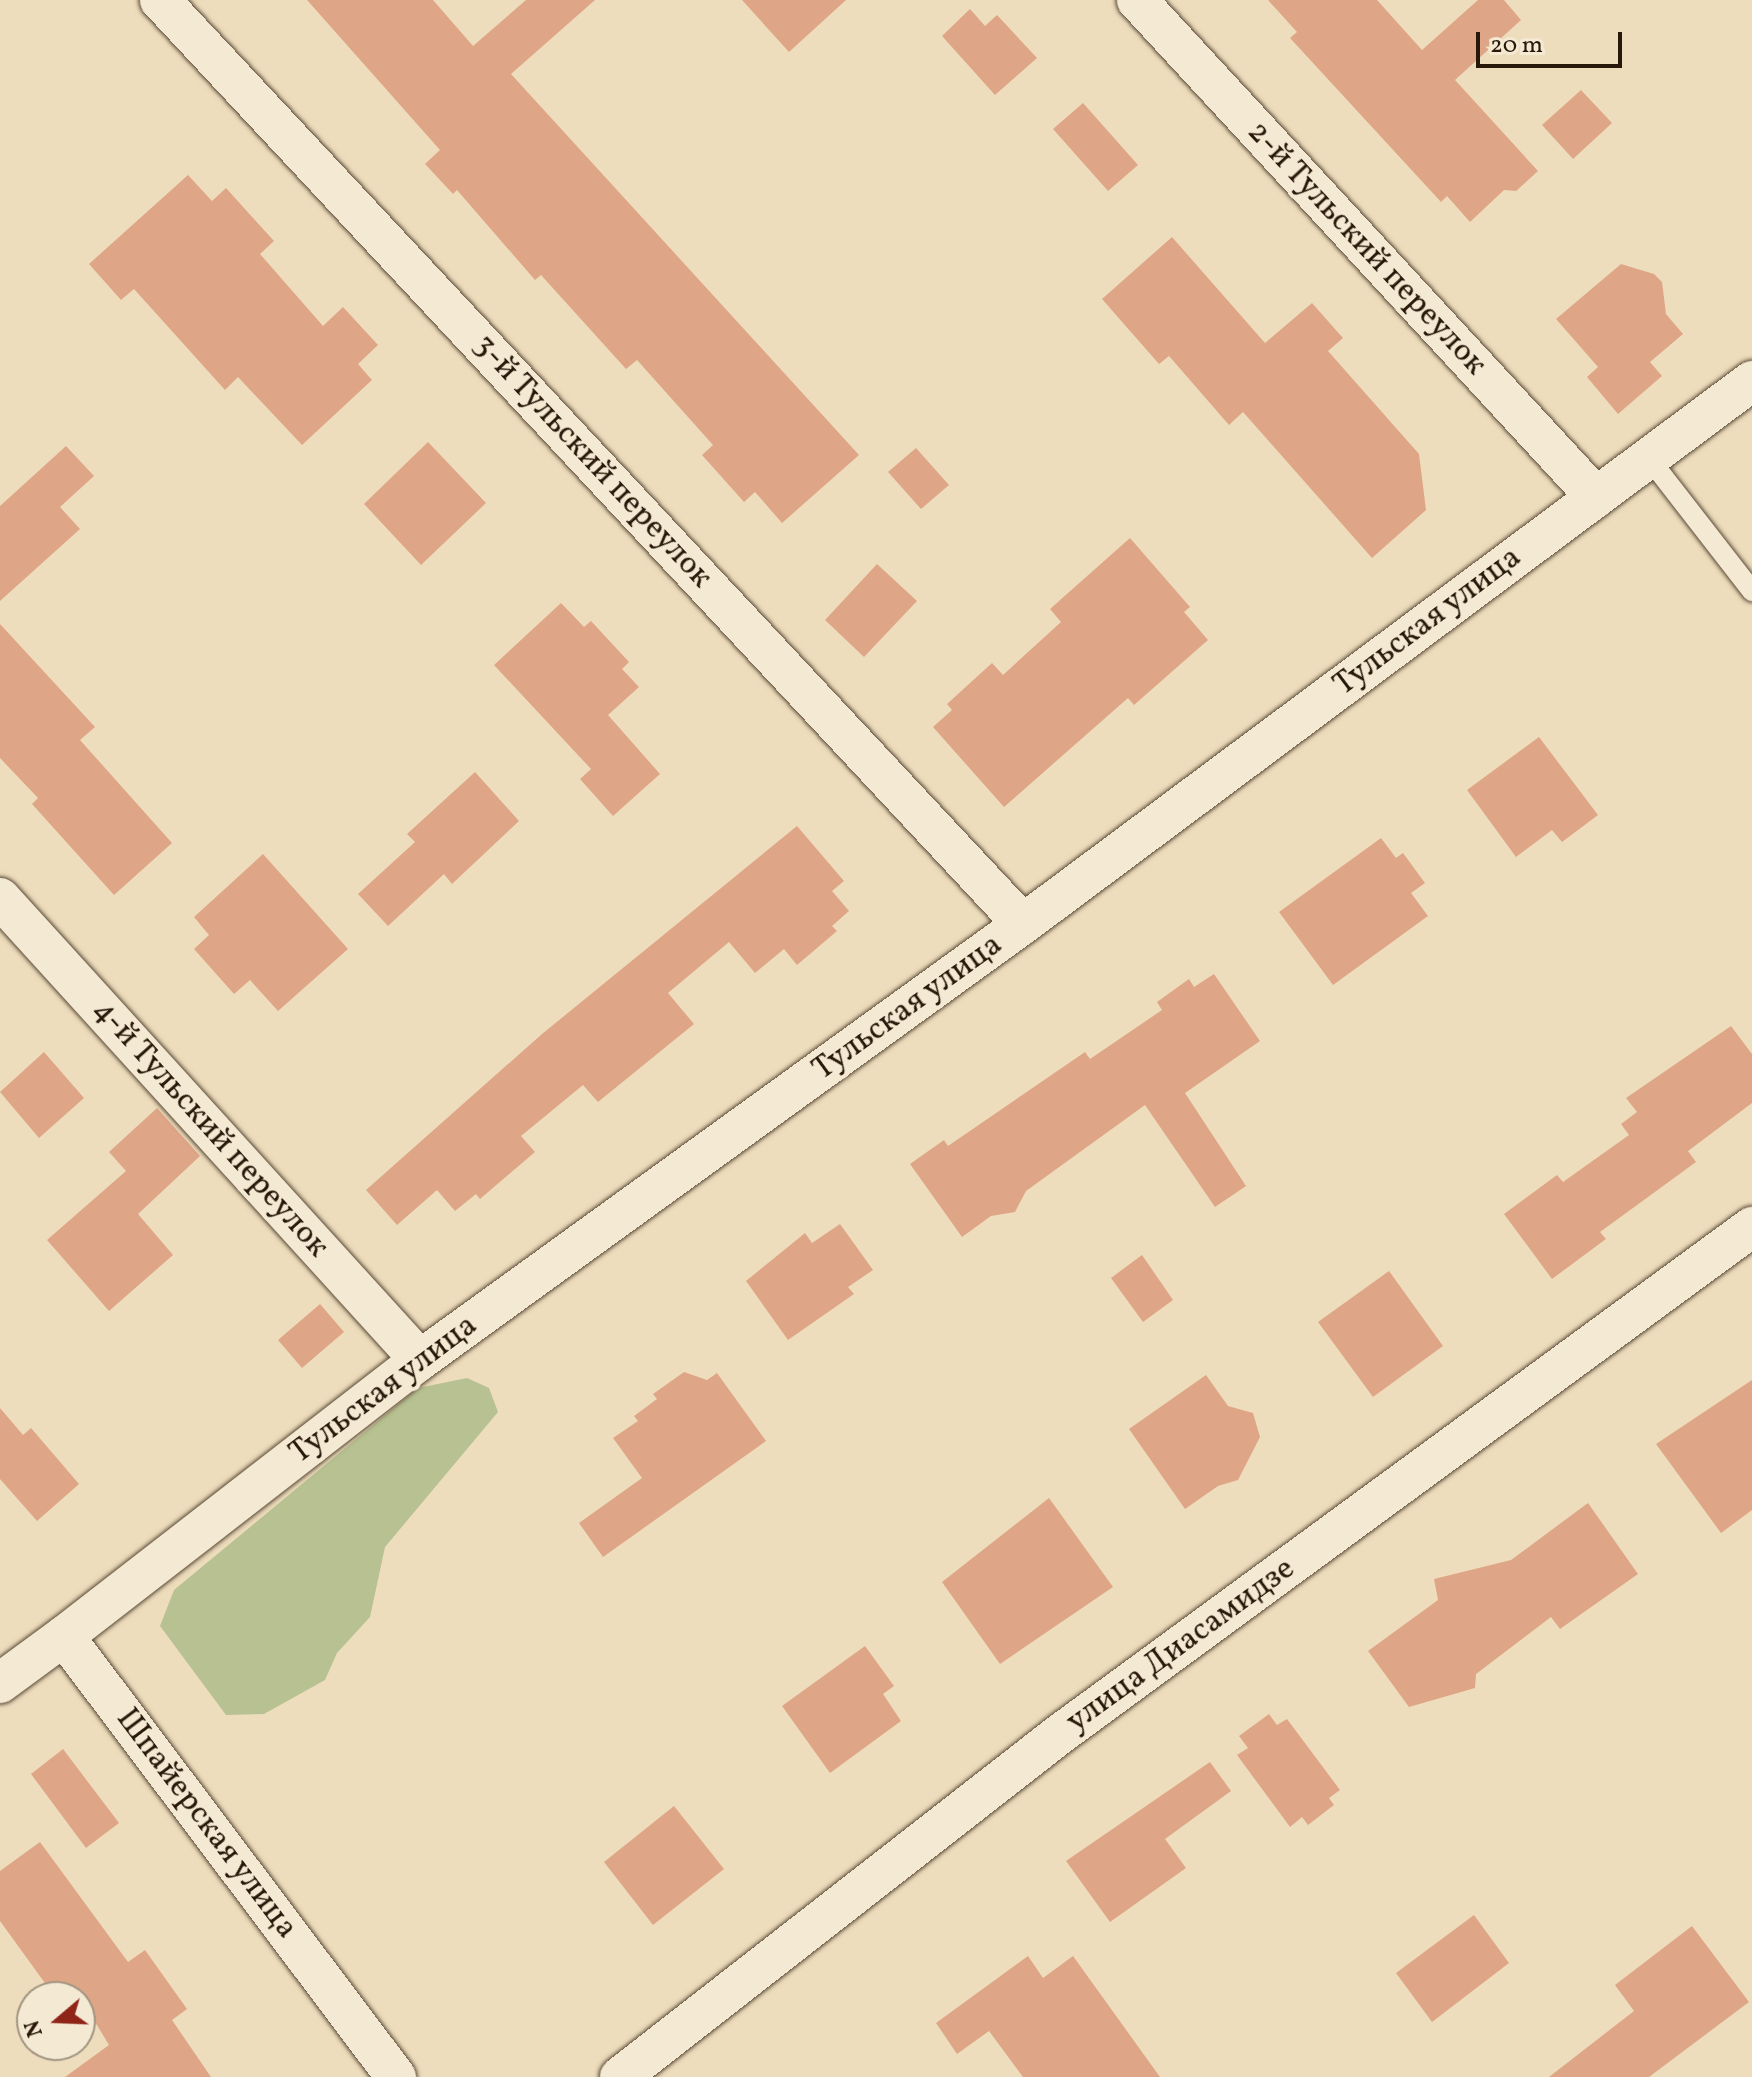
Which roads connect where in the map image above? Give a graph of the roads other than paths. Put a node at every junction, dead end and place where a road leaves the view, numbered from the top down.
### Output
1 (160, 0) edge
2 (1137, 0) edge
3 (1752, 381) edge
4 (1648, 457) junction
5 (1596, 497) junction
6 (1752, 591) edge
7 (0, 898) edge
8 (1023, 924) junction
9 (1752, 1227) edge
10 (420, 1360) junction
11 (64, 1636) junction
12 (0, 1683) edge
13 (396, 2077) edge
14 (620, 2077) edge

1 - 8 street, 3-й Тульский переулок
2 - 5 street, 2-й Тульский переулок
3 - 4 street, Тульская улица
4 - 5 street, Тульская улица
4 - 6 lane
5 - 8 street, Тульская улица
7 - 10 street, 4-й Тульский переулок
8 - 10 street, Тульская улица
9 - 14 street, улица Диасамидзе
10 - 11 street, Тульская улица
11 - 12 street
11 - 13 street, Шпайерская улица

